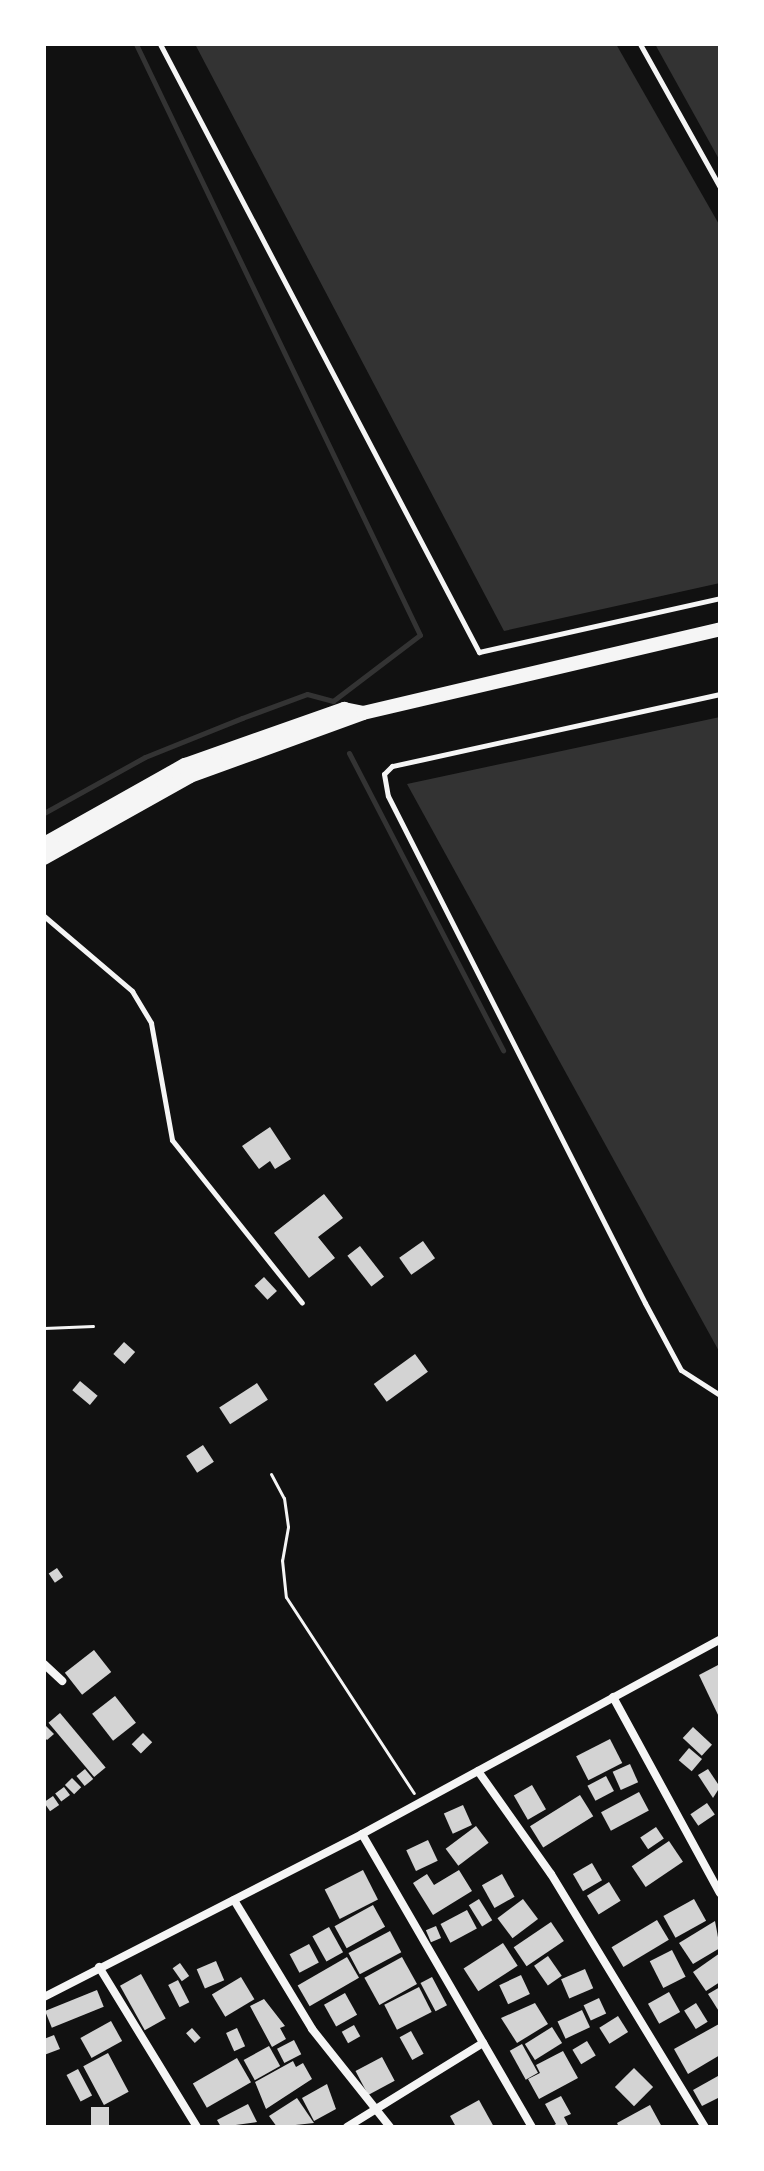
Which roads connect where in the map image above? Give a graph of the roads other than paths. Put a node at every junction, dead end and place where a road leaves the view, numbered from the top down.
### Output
1 (160, 44) edge
2 (640, 44) edge
3 (720, 187) edge
4 (720, 598) edge
5 (720, 629) edge
6 (720, 694) edge
7 (363, 713) junction
8 (44, 844) edge
9 (44, 858) edge
10 (44, 916) edge
11 (302, 1303) dead end
12 (720, 1395) edge
13 (720, 1640) edge
14 (44, 1664) edge
15 (62, 1681) dead end
16 (613, 1697) junction
17 (478, 1771) junction
18 (362, 1834) junction
19 (720, 1893) edge
20 (234, 1900) junction
21 (99, 1967) junction
22 (44, 1997) edge
23 (483, 2043) junction
24 (379, 2108) junction
25 (197, 2127) edge
26 (347, 2127) edge
27 (390, 2127) edge
28 (532, 2127) edge
29 (705, 2127) edge

1 - 4 lane
2 - 3 lane
5 - 7 main road
6 - 12 lane
7 - 8 main road
7 - 9 main road
10 - 11 lane
13 - 16 street
14 - 15 street
16 - 17 street
16 - 19 street
17 - 18 street
17 - 29 street
18 - 20 street
18 - 23 street
20 - 21 street
20 - 24 street
21 - 22 street
21 - 25 street
23 - 24 street
23 - 28 street
24 - 26 street
24 - 27 street

